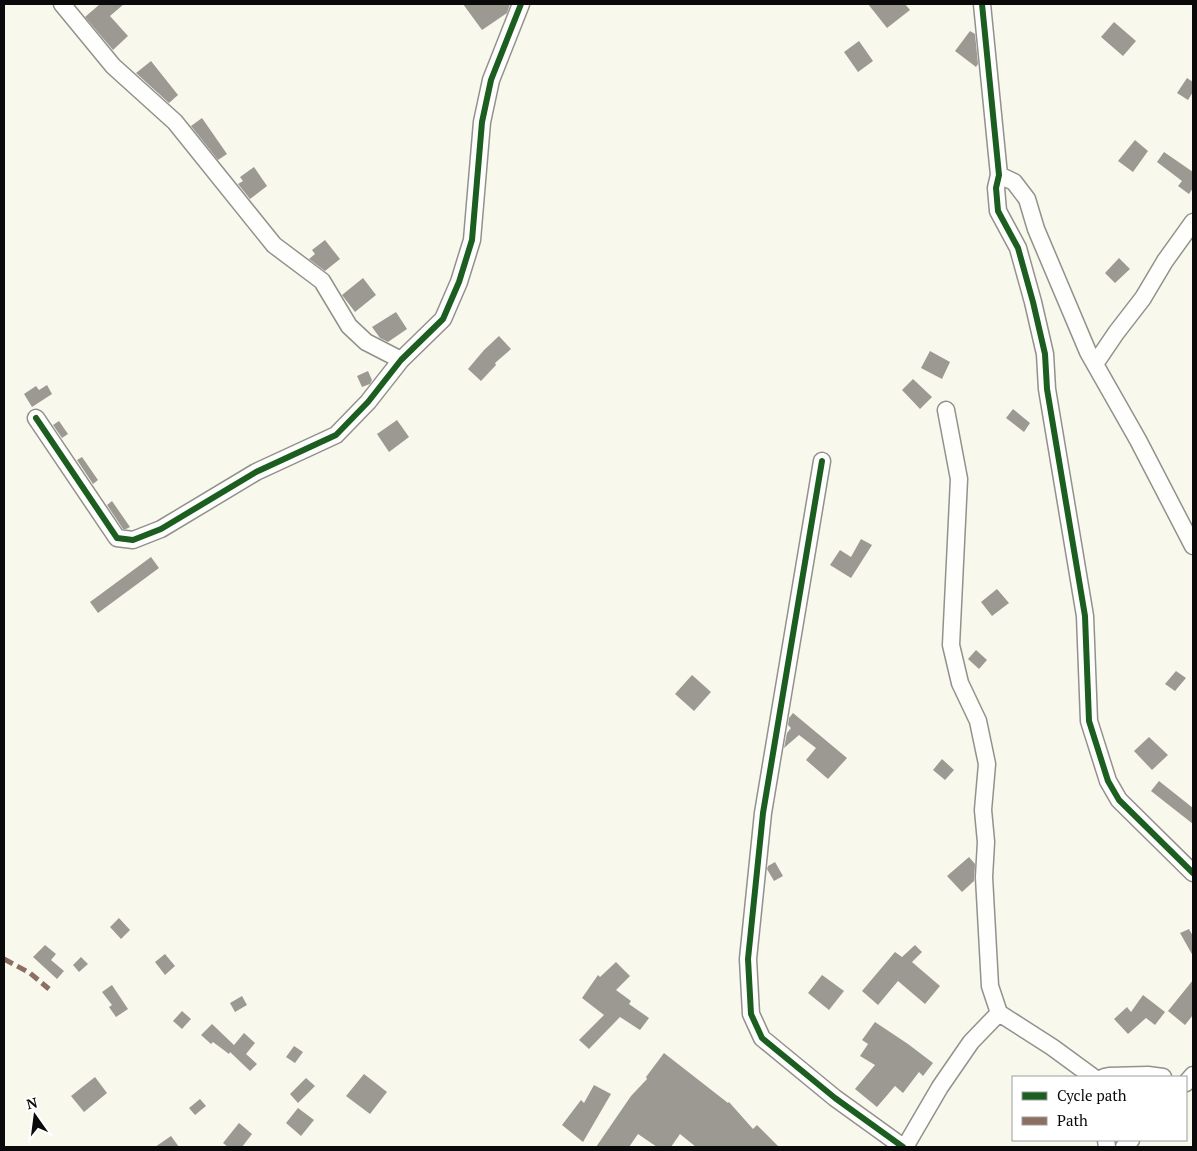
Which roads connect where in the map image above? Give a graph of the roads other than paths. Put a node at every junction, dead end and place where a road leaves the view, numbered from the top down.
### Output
1 (62, 4) edge
2 (521, 4) edge
3 (983, 6) edge
4 (999, 175) junction
5 (1193, 222) edge
6 (400, 360) junction
7 (1095, 364) junction
8 (946, 410) dead end
9 (36, 418) dead end
10 (822, 461) dead end
11 (1193, 546) edge
12 (1193, 873) edge
13 (999, 1013) junction
14 (1093, 1076) edge
15 (1109, 1076) edge
16 (1156, 1076) edge
17 (904, 1147) edge

1 - 6 street
2 - 6 street
3 - 4 street
4 - 7 street
4 - 12 street
5 - 7 street
6 - 9 street
7 - 11 street
8 - 13 street
10 - 17 street
13 - 14 street
13 - 17 street
15 - 16 street

